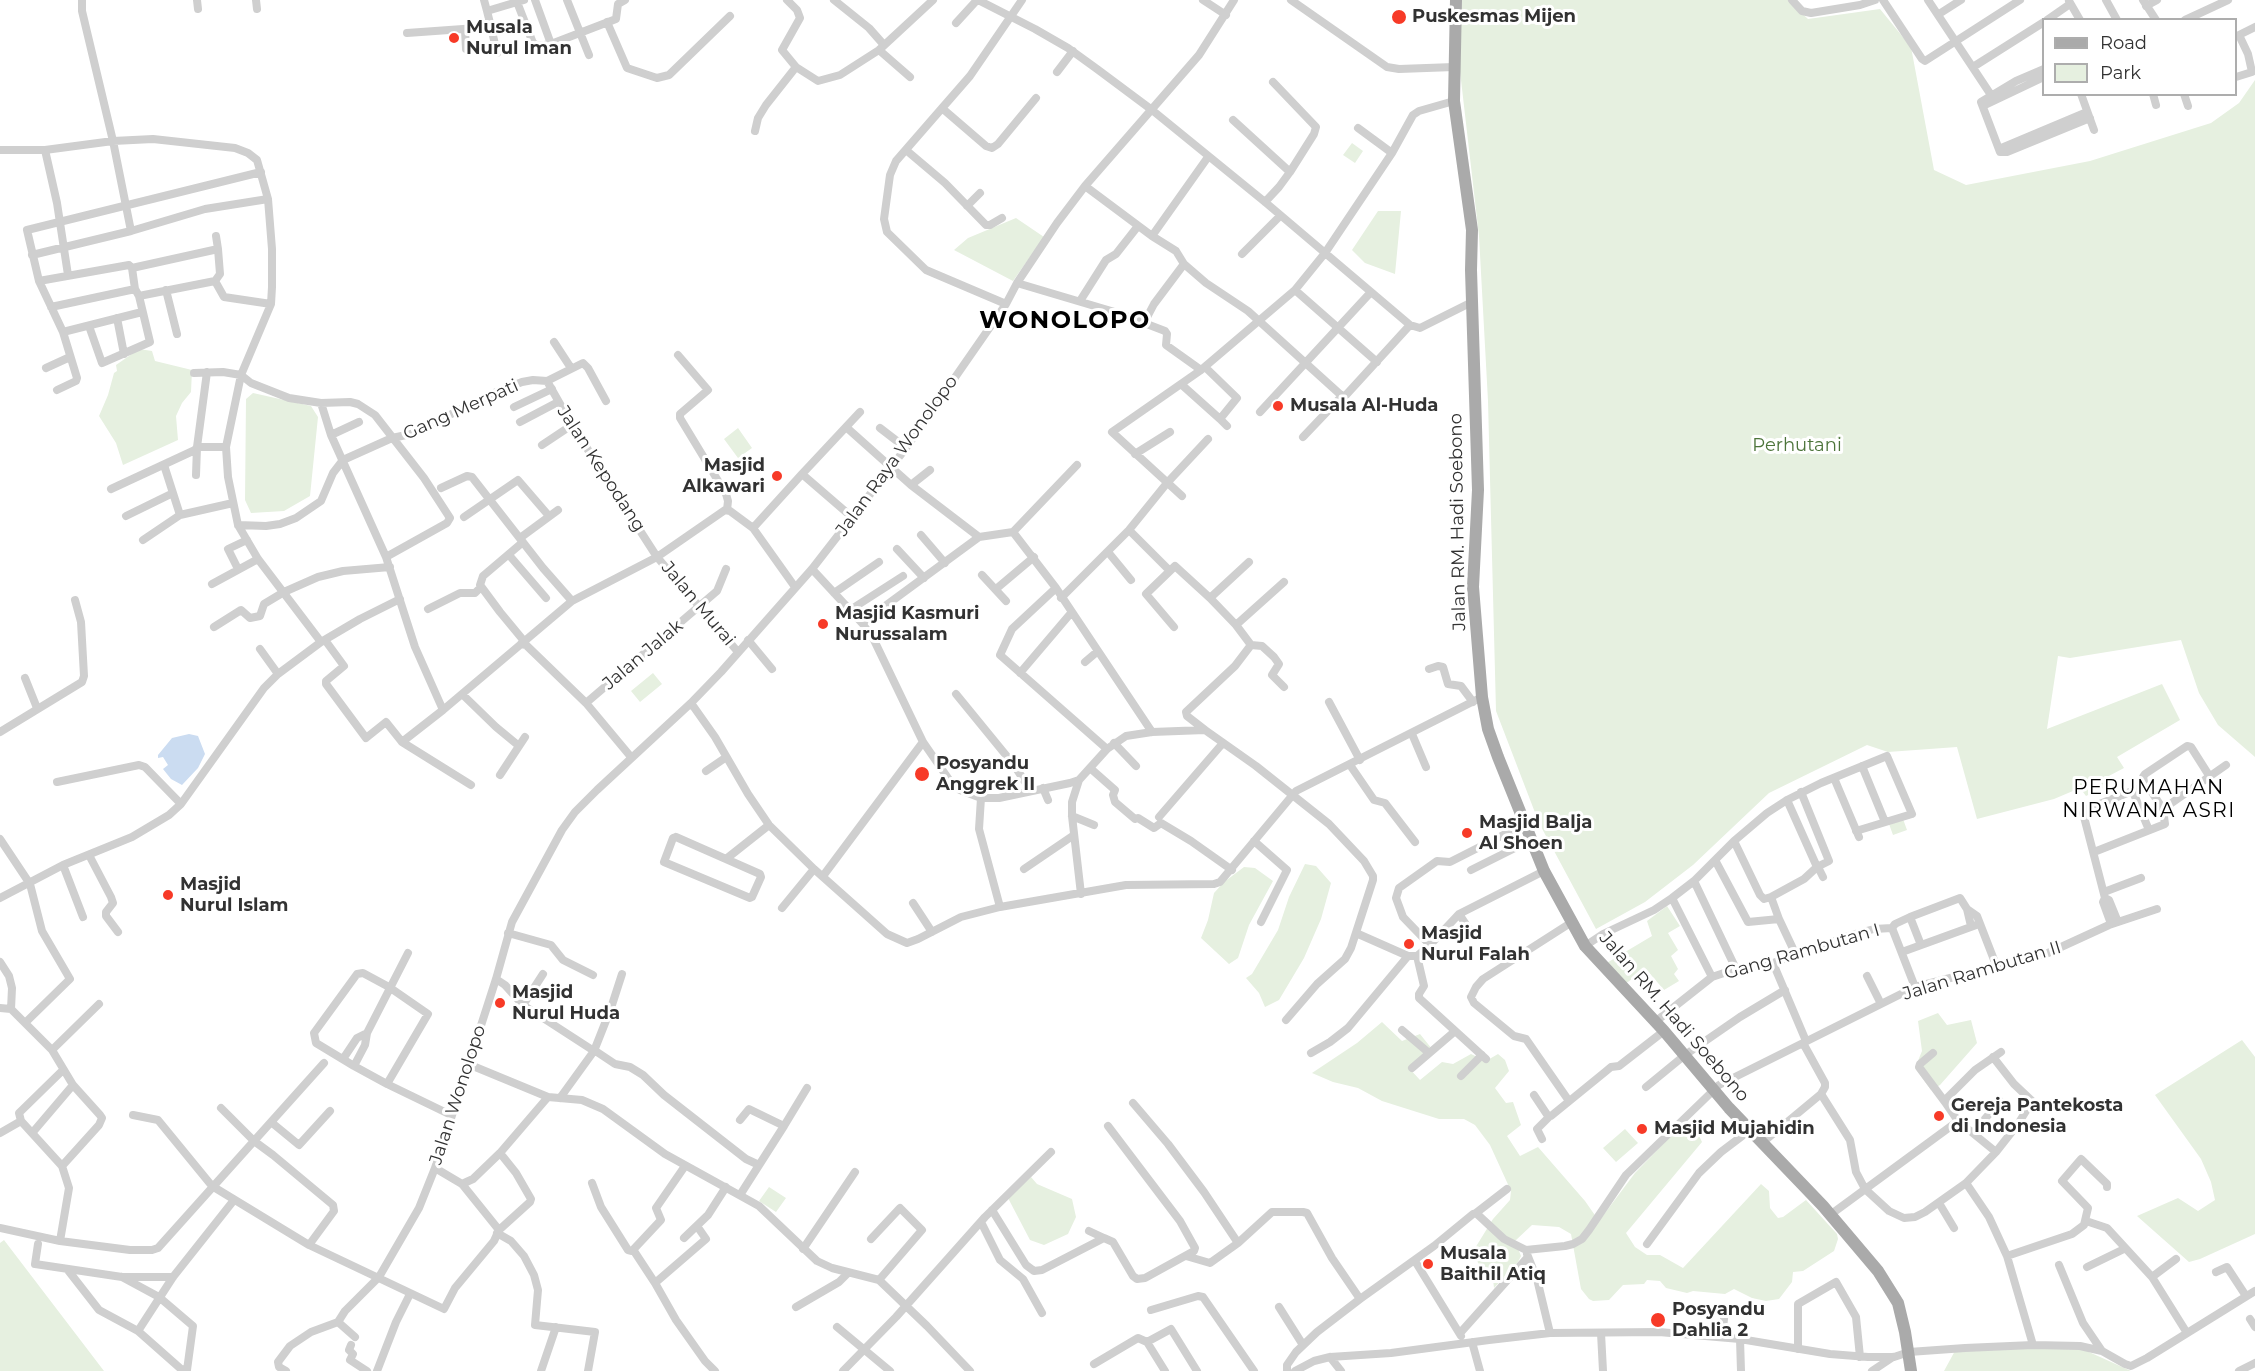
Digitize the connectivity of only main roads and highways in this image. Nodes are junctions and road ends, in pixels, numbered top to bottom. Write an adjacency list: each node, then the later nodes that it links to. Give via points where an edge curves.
1 (1456, 0): 2 (main road, Jalan RM. Hadi Soebono, via 1454,101 1472,230 1478,490 1473,587 1477,699 1544,871 1586,946 1873,1264 1895,1296)
2 (1911, 1371)

